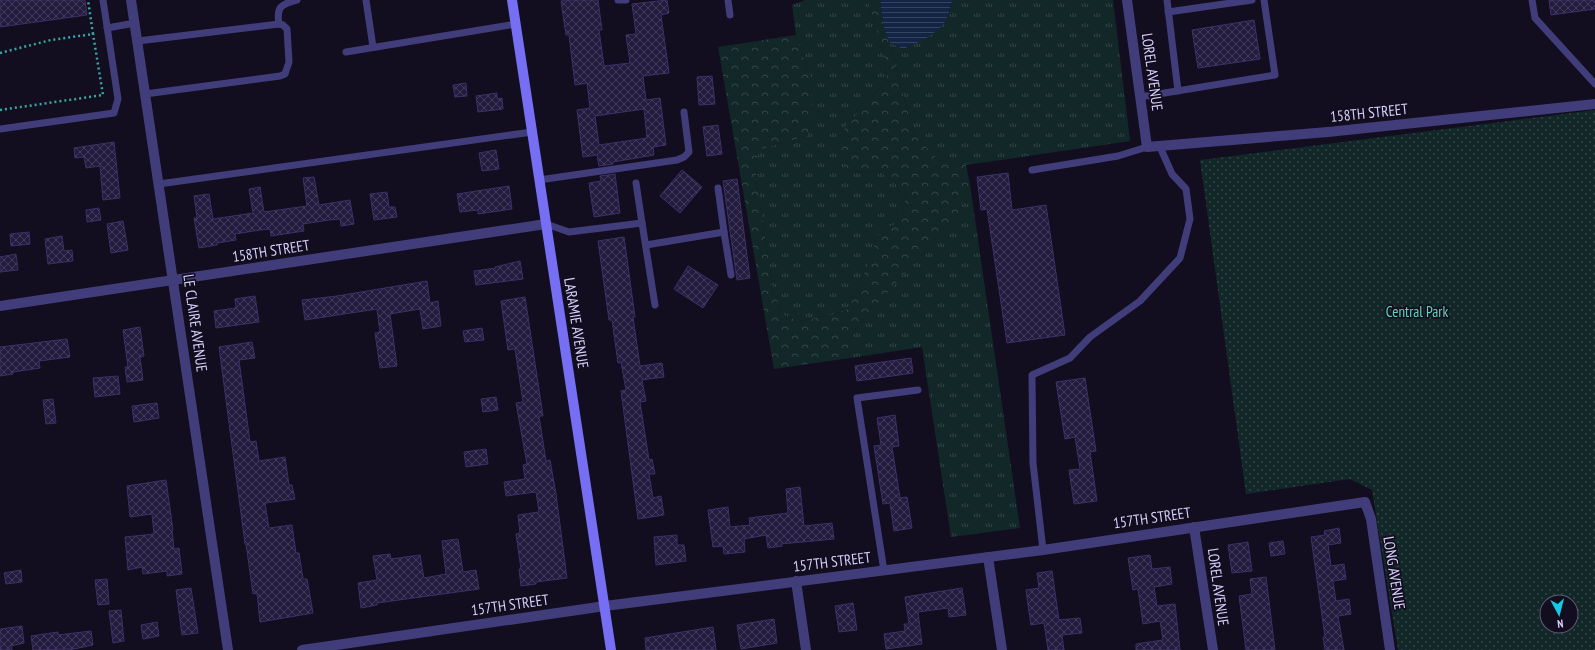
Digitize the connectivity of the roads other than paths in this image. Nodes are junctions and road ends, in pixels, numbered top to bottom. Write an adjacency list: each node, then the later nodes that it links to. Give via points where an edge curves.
1 (103, 0): 19 (lane)
2 (132, 0): 16 (street, LE CLAIRE AVENUE)
3 (298, 0): 17 (lane, via 281,6 278,11)
4 (366, 0): 21 (lane)
5 (514, 0): 18 (street, LARAMIE AVENUE)
6 (618, 0): 7 (lane)
7 (626, 0)
8 (728, 0): 15 (lane)
9 (1127, 0): 26 (street, LOREL AVENUE)
10 (1167, 0): 14 (lane)
11 (1252, 0): 14 (lane)
12 (1264, 0): 24 (lane, via 1275,75)
13 (1532, 0): 23 (lane, via 1535,18)
14 (1168, 12): 24 (lane)
15 (730, 15)
16 (135, 23): 19 (lane); 20 (street, LE CLAIRE AVENUE)
17 (279, 24): 20 (lane); 25 (lane, via 287,28 289,62 285,74)
18 (516, 24): 21 (lane); 30 (street, LARAMIE AVENUE)
19 (107, 28): 29 (lane, via 118,99 114,113)
20 (138, 41): 25 (street, LE CLAIRE AVENUE)
21 (373, 47): 22 (lane)
22 (346, 52)
23 (1595, 84)
24 (1178, 91): 26 (lane)
25 (145, 94): 36 (street, LE CLAIRE AVENUE)
26 (1140, 97): 32 (street, LOREL AVENUE)
27 (1595, 104): 31 (street, 158TH STREET)
28 (684, 112): 34 (lane, via 689,152 684,157)
29 (0, 129)
30 (532, 132): 34 (street, LARAMIE AVENUE); 36 (lane)
31 (1160, 147): 32 (street, 158TH STREET); 49 (lane, via 1172,174 1186,189 1190,219 1180,258 1140,301 1090,337 1070,358 1032,375 1033,463)
32 (1147, 148): 33 (lane, via 1118,156)
33 (1032, 170)
34 (539, 180): 39 (street, LARAMIE AVENUE)
35 (636, 183): 38 (lane)
36 (159, 184): 43 (street, LE CLAIRE AVENUE)
37 (718, 188): 40 (lane)
38 (642, 223): 39 (lane, via 569,232); 41 (lane)
39 (546, 224): 43 (street, 158TH STREET); 53 (street, LARAMIE AVENUE)
40 (724, 232): 41 (lane); 42 (lane)
41 (646, 245): 44 (lane)
42 (731, 275)
43 (173, 281): 45 (street, 158TH STREET); 54 (street, LE CLAIRE AVENUE)
44 (655, 305)
45 (0, 306)
46 (918, 390): 51 (lane, via 857,398)
47 (1365, 502): 48 (street, 157TH STREET); 60 (street, LONG AVENUE, via 1371,519)
48 (1194, 527): 49 (street, 157TH STREET); 59 (street, LOREL AVENUE)
49 (1043, 550): 50 (street, 157TH STREET)
50 (988, 557): 51 (street, 157TH STREET); 58 (street)
51 (884, 571): 52 (street, 157TH STREET)
52 (796, 581): 53 (street, 157TH STREET); 57 (street)
53 (605, 606): 55 (street, 157TH STREET); 56 (street, LARAMIE AVENUE)
54 (228, 650)
55 (302, 650)
56 (612, 650)
57 (806, 650)
58 (1002, 650)
59 (1213, 650)
60 (1390, 650)

